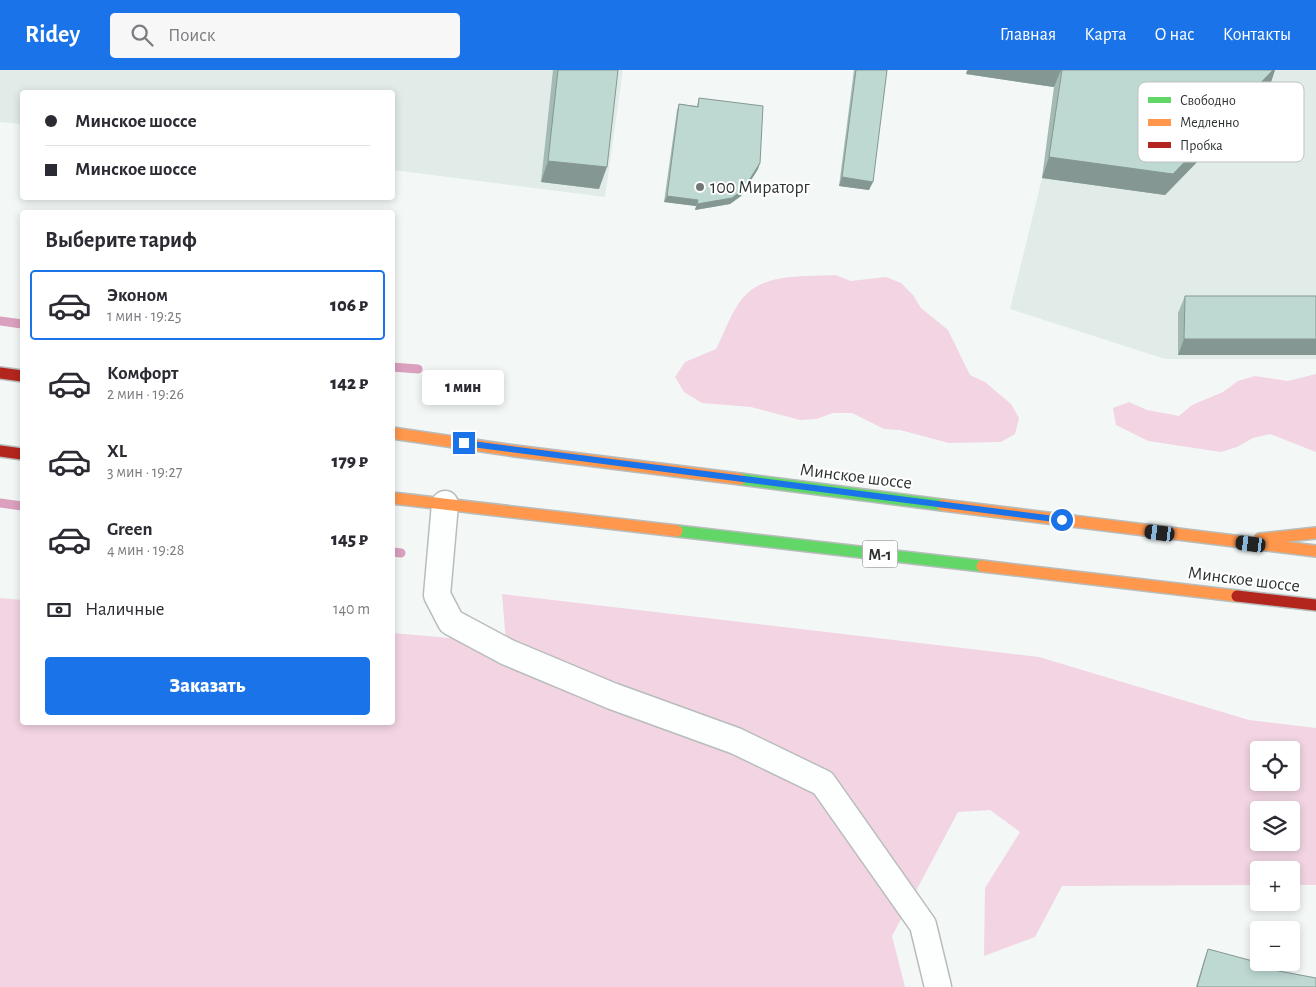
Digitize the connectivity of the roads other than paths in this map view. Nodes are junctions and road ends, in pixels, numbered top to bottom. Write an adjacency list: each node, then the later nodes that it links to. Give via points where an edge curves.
1 (0, 373): 2 (main road)
2 (20, 376)
3 (395, 433): 9 (main road, Минское шоссе)
4 (0, 451): 5 (main road)
5 (20, 454)
6 (395, 498): 7 (main road, Минское шоссе / М-1)
7 (445, 504): 11 (main road, Минское шоссе / М-1); 12 (street, via 437,595 451,622 507,652 612,696 736,741 823,783 924,925)
8 (1316, 533): 9 (main road)
9 (1234, 542): 10 (main road, Минское шоссе)
10 (1316, 551)
11 (1316, 605)
12 (938, 987)

